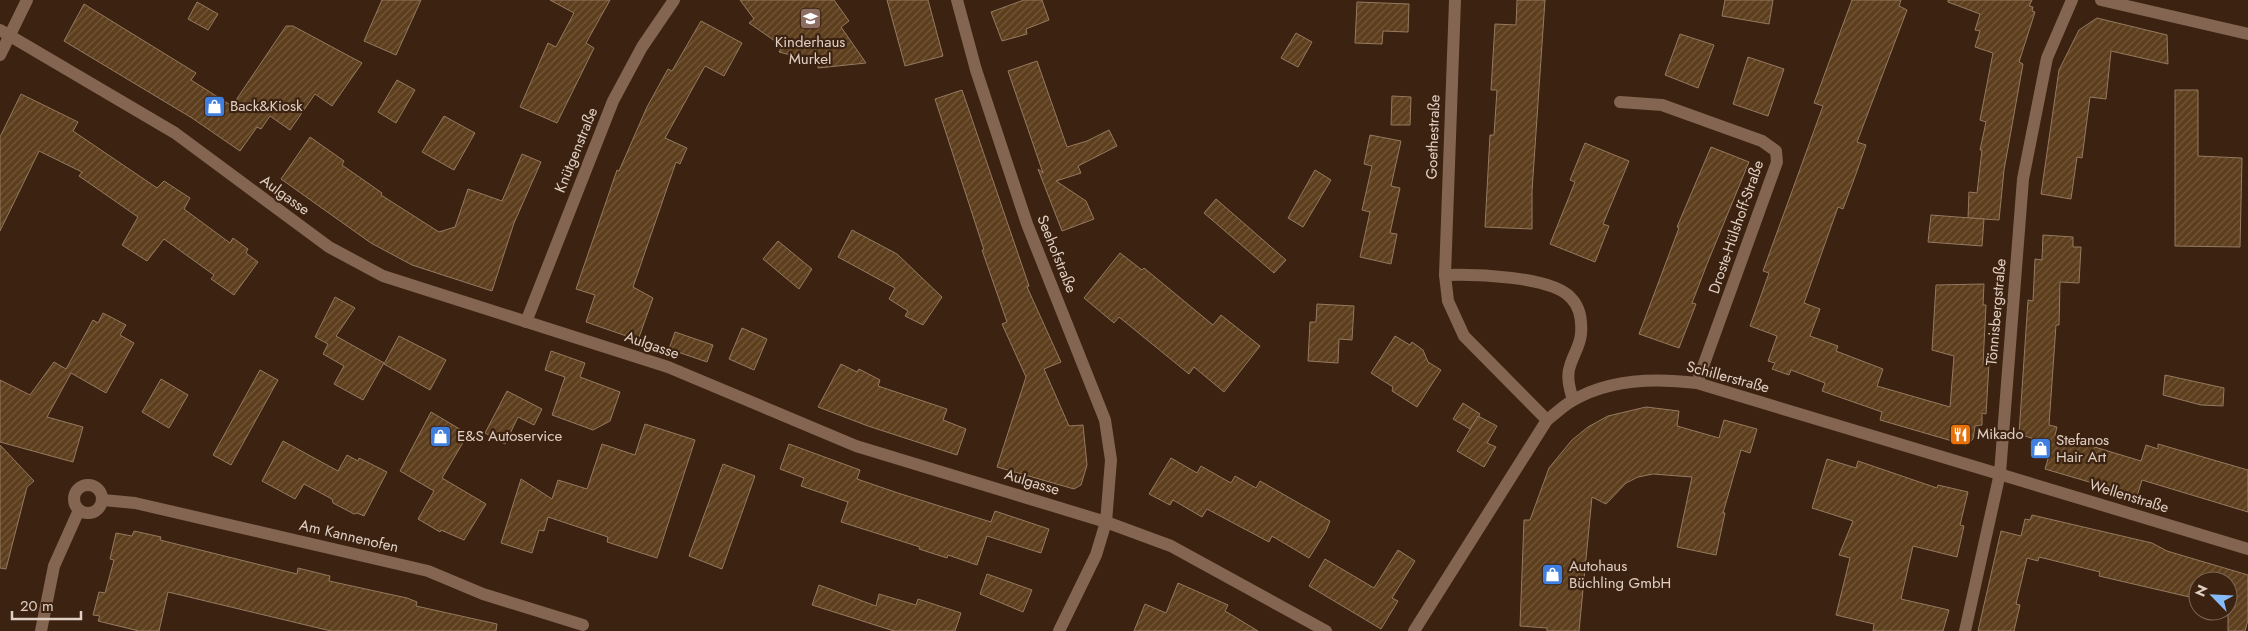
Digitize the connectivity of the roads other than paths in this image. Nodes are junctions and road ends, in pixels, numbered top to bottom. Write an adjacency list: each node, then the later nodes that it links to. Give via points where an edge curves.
1 (27, 0): 7 (street)
2 (674, 0): 12 (street, Knütgenstraße, via 642,47 613,101)
3 (957, 0): 19 (street, Seehofstraße, via 976,70 1027,224 1105,420 1111,460)
4 (1455, 0): 11 (street, Goethestraße)
5 (2072, 0): 16 (street, Tönnisbergstraße, via 2046,58 2023,179)
6 (2101, 0): 8 (street)
7 (5, 33): 9 (street); 12 (street, Aulgasse, via 175,134 328,247 357,264 383,276)
8 (2248, 34)
9 (0, 55)
10 (1620, 102): 13 (street, Droste-Hülshoff-Straße, via 1662,105 1762,141 1776,151 1777,162)
11 (1445, 275): 14 (street, via 1515,277 1562,291 1571,297 1580,310 1581,333 1569,368); 15 (street, Goethestraße, via 1448,301 1464,336)
12 (526, 322): 19 (street, Aulgasse, via 668,366 856,446)
13 (1697, 384): 14 (street, Schillerstraße, via 1671,380 1638,381); 16 (street, Schillerstraße)
14 (1573, 400): 15 (street, Schillerstraße)
15 (1547, 420): 25 (street, Schillerstraße)
16 (2000, 473): 20 (street, Wellenstraße); 26 (street, Tönnisbergstraße)
17 (102, 500): 18 (street, via 96,511 87,513); 18 (street, via 97,487 83,485 74,497); 21 (street, Am Kannenofen, via 135,503 428,571 483,594)
18 (80, 510): 22 (street, via 54,566)
19 (1106, 522): 23 (street, Seehofstraße, via 1096,555); 24 (street, Aulgasse, via 1172,546)
20 (2248, 549)
21 (582, 625)
22 (41, 631)
23 (1059, 631)
24 (1326, 631)
25 (1414, 631)
26 (1966, 631)

